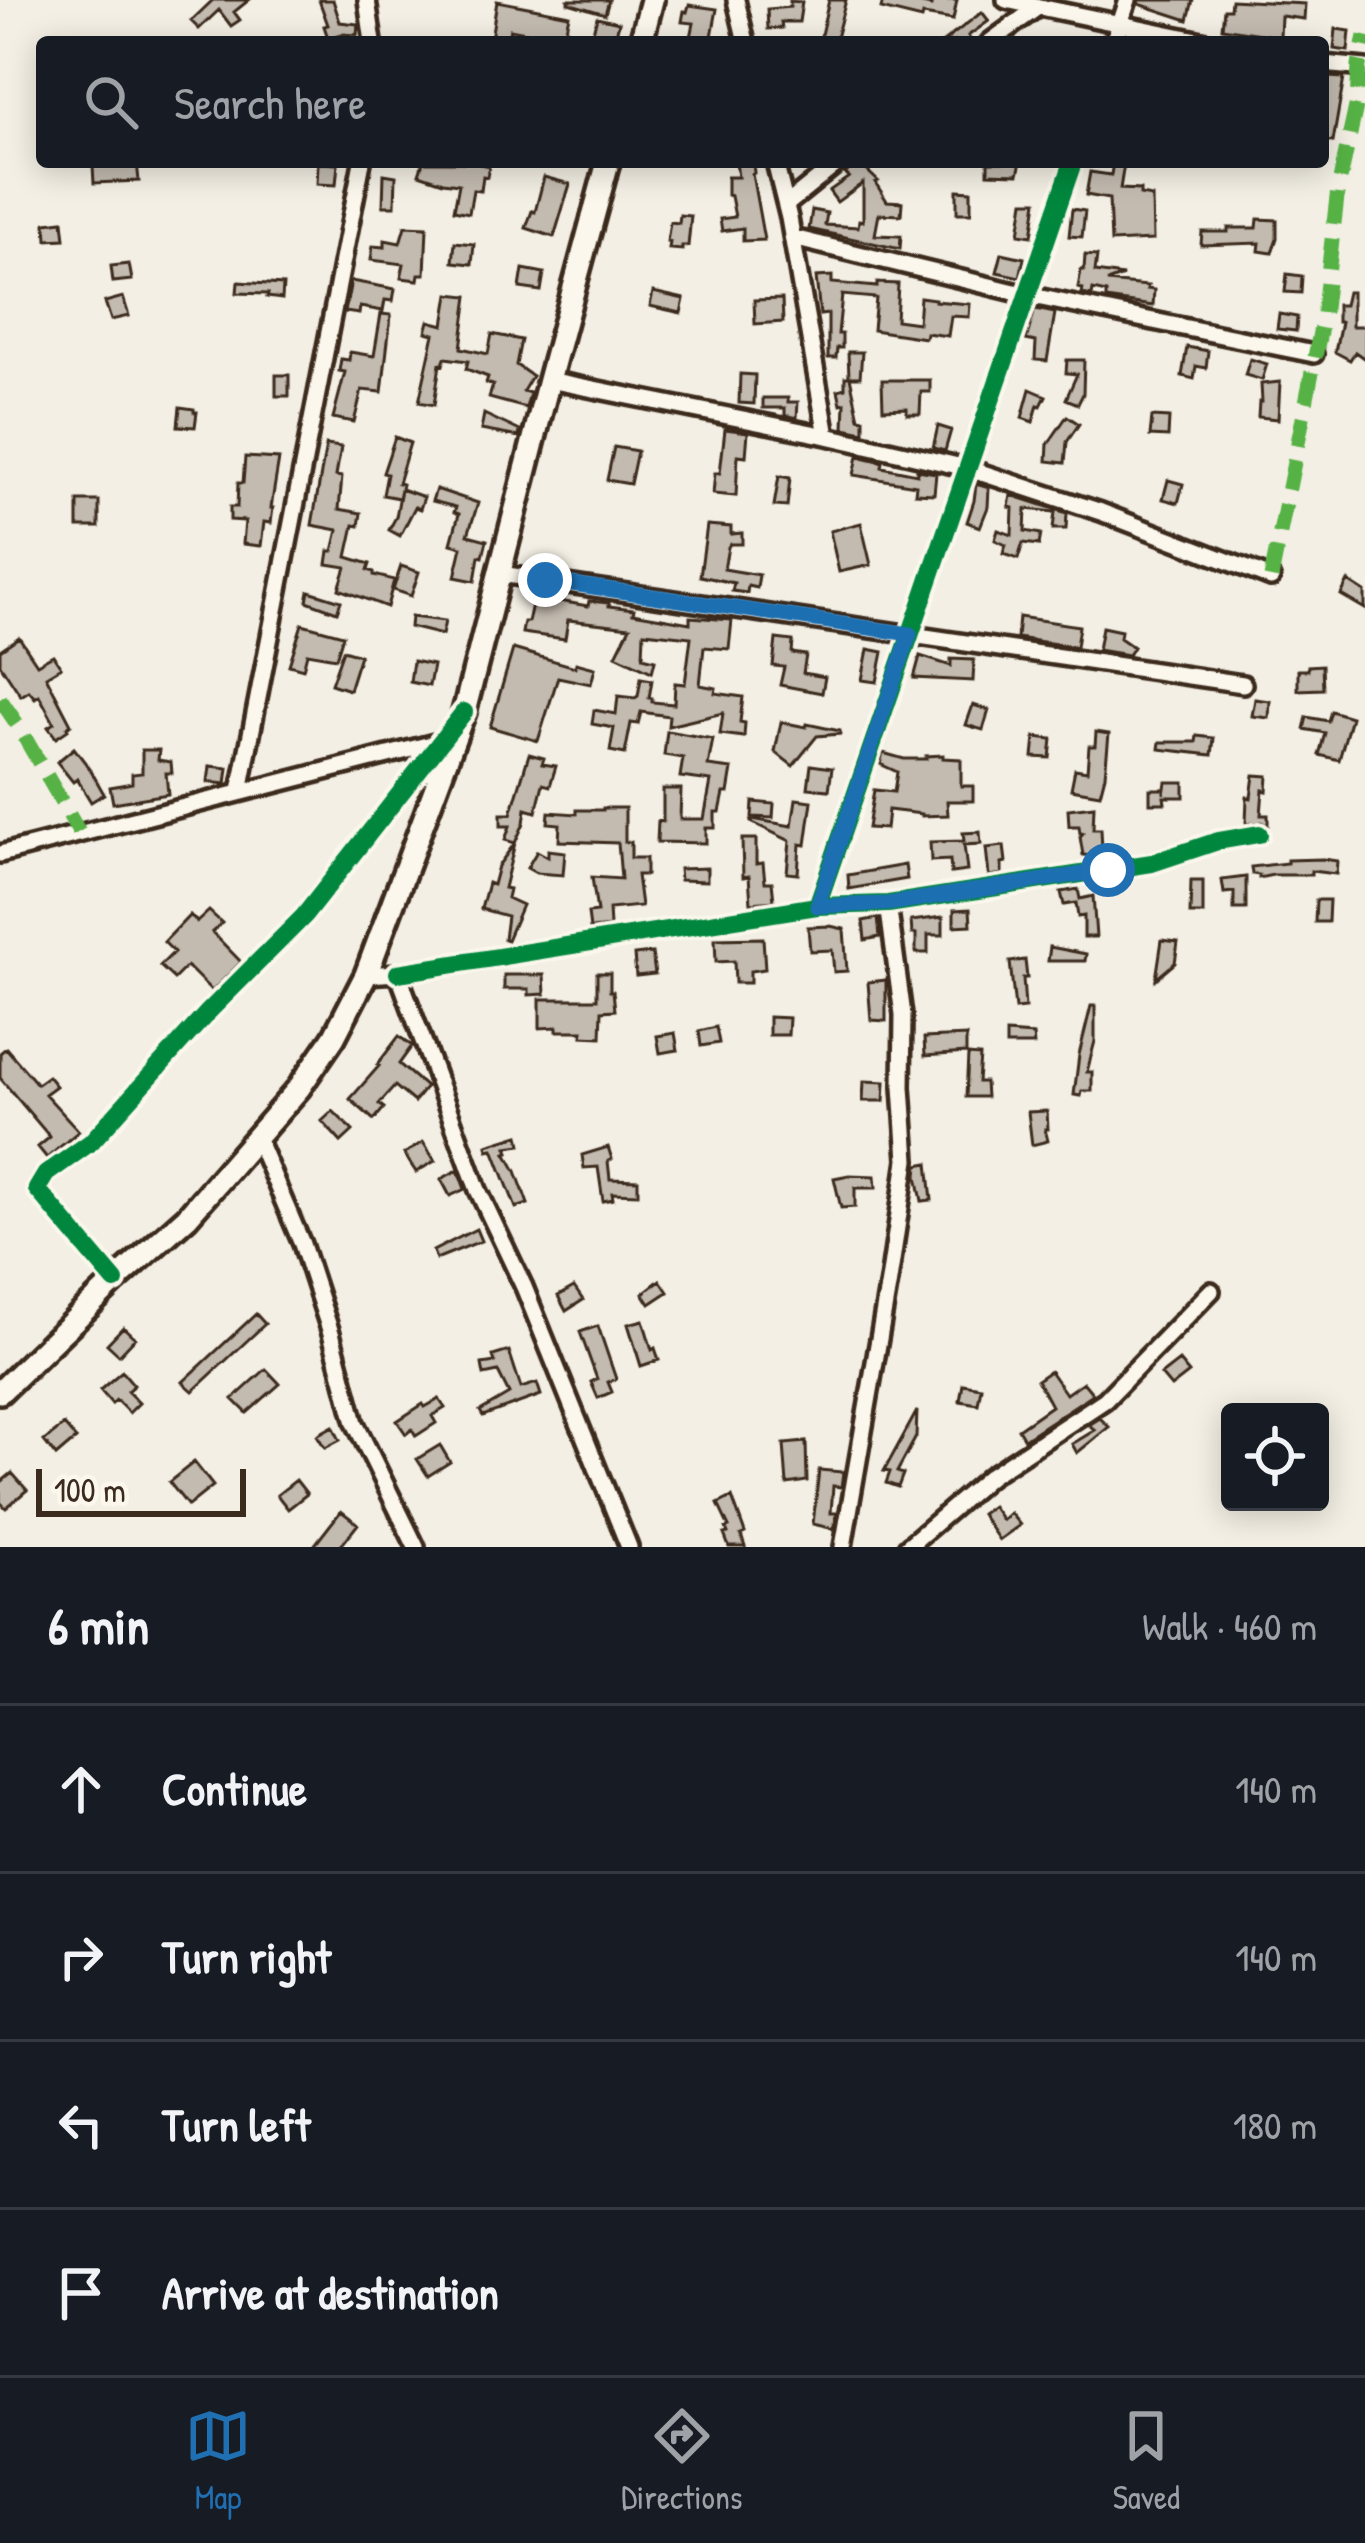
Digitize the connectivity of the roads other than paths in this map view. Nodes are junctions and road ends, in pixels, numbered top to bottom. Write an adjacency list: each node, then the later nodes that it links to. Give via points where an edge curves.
1 (367, 0): 8 (street)
2 (652, 0): 9 (main road)
3 (736, 0): 10 (street)
4 (1006, 0): 6 (street)
5 (1128, 0): 7 (street)
6 (1038, 7): 7 (street); 11 (street)
7 (1120, 24): 12 (street); 13 (street)
8 (373, 36)
9 (643, 36)
10 (745, 36)
11 (998, 36)
12 (1116, 36)
13 (1178, 36)
14 (1329, 65): 15 (street)
15 (1365, 68)
16 (361, 168): 34 (street)
17 (606, 168): 25 (main road)
18 (777, 168): 21 (street)
19 (832, 168): 21 (street)
20 (1070, 168): 23 (street)
21 (786, 205): 22 (street)
22 (793, 238): 23 (street); 26 (street)
23 (1027, 295): 24 (street); 27 (street)
24 (1314, 354)
25 (549, 380): 26 (street); 28 (main road)
26 (827, 436): 27 (street)
27 (968, 468): 29 (street); 30 (street)
28 (500, 574): 30 (street); 32 (main road)
29 (1271, 578)
30 (910, 634): 31 (street); 38 (street)
31 (1243, 684)
32 (464, 712): 33 (street); 40 (main road)
33 (440, 742): 34 (street); 42 (street, via 304,916 91,1142 46,1174 37,1189)
34 (240, 791): 36 (street)
35 (1259, 834): 37 (street, via 1152,863)
36 (0, 854)
37 (888, 904): 38 (street); 47 (street, via 903,1015 908,1160)
38 (817, 906): 39 (street)
39 (398, 973): 40 (street); 46 (street, via 478,1190)
40 (366, 974): 41 (main road, via 334,1037)
41 (256, 1136): 42 (main road, via 187,1217); 45 (street, via 302,1244 355,1424)
42 (115, 1281): 44 (main road)
43 (1211, 1291): 48 (street, via 1105,1400 990,1476)
44 (0, 1392)
45 (416, 1547)
46 (629, 1547)
47 (843, 1547)
48 (907, 1547)

